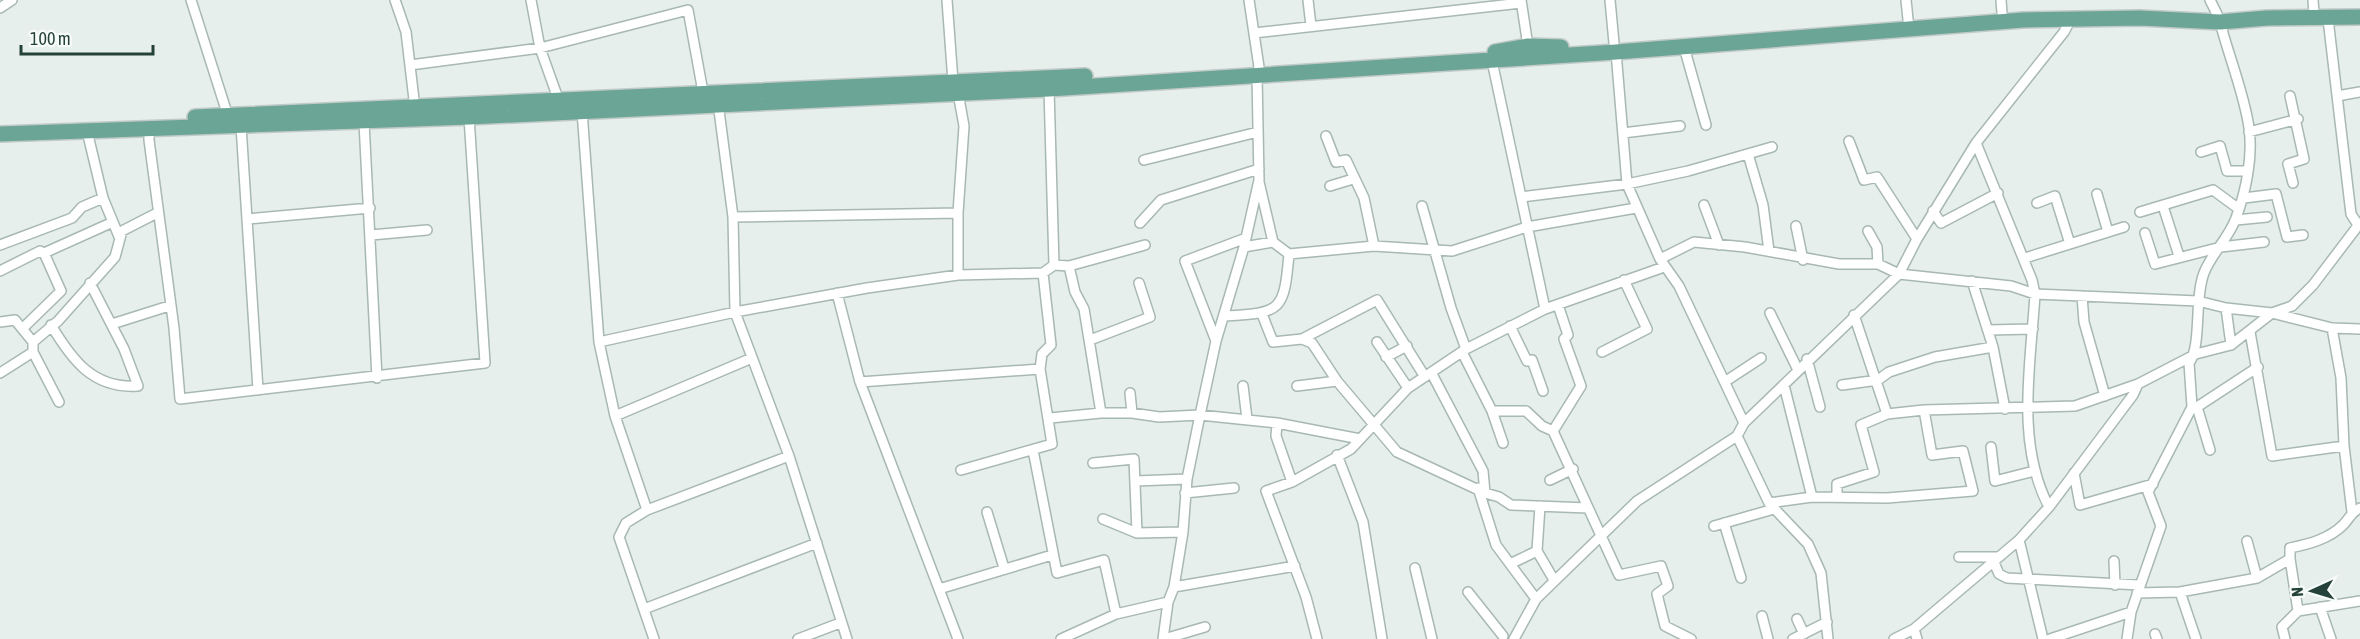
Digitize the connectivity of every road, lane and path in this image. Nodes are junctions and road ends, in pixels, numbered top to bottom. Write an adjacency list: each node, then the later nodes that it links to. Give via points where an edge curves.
1 (12, 0): 13 (street)
2 (191, 0): 39 (street)
3 (395, 0): 26 (street, via 406,32)
4 (531, 0): 23 (street)
5 (947, 0): 29 (street)
6 (1249, 0): 20 (street)
7 (1308, 0): 19 (street)
8 (1610, 0): 24 (street)
9 (1906, 0): 18 (street)
10 (1521, 2): 19 (street); 21 (street)
11 (686, 5): 23 (street); 31 (street)
12 (2002, 6): 15 (main road); 18 (main road)
13 (0, 8)
14 (2319, 11): 15 (main road, via 2267,18); 16 (main road); 34 (street)
15 (2216, 12): 17 (main road); 50 (street)
16 (2360, 15)
17 (2071, 19): 18 (main road); 55 (street)
18 (1909, 24): 22 (main road); 24 (main road)
19 (1311, 26): 20 (street)
20 (1254, 33): 27 (street)
21 (1528, 46): 24 (main road); 27 (main road, via 1475,54 1318,60)
22 (1684, 47): 24 (main road); 44 (street)
23 (540, 48): 26 (street); 35 (street)
24 (1615, 48): 25 (main road); 52 (street)
25 (1492, 61): 27 (main road); 69 (street)
26 (410, 64): 37 (street)
27 (1258, 71): 28 (main road); 30 (main road); 49 (street)
28 (1024, 84): 29 (main road); 30 (main road)
29 (956, 88): 31 (main road); 36 (main road); 81 (street, via 964,126)
30 (1049, 89): 119 (street)
31 (703, 92): 35 (main road)
32 (2360, 92): 34 (street)
33 (2290, 96): 41 (street)
34 (2337, 96): 89 (street, via 2351,214)
35 (559, 101): 37 (main road)
36 (718, 103): 38 (main road); 83 (street)
37 (415, 108): 39 (main road)
38 (582, 111): 40 (main road); 157 (street)
39 (228, 116): 43 (main road)
40 (469, 117): 42 (main road); 175 (street, via 485,363)
41 (2298, 119): 50 (street); 64 (street, via 2304,159 2288,164)
42 (364, 122): 45 (main road); 76 (street)
43 (0, 125)
44 (1706, 125)
45 (242, 126): 47 (main road); 85 (street)
46 (1680, 126): 52 (street)
47 (149, 128): 48 (main road); 80 (street)
48 (87, 131): 51 (main road); 70 (street)
49 (1258, 132): 59 (street); 60 (street)
50 (2249, 132): 61 (street)
51 (0, 134)
52 (1623, 134): 65 (street)
53 (1326, 136): 62 (street, via 1336,162 1346,160)
54 (1849, 141): 100 (street, via 1864,180 1877,177)
55 (1976, 143): 67 (street); 79 (street)
56 (1772, 147): 58 (street)
57 (2201, 152): 61 (street, via 2220,146 2227,171)
58 (1748, 154): 65 (street); 111 (street, via 1763,205)
59 (1144, 160)
60 (1259, 169): 63 (street); 88 (street, via 1161,200)
61 (2246, 171): 71 (street)
62 (1353, 179): 66 (street); 108 (street, via 1365,198)
63 (1259, 180): 101 (street); 103 (street)
64 (2293, 183)
65 (1627, 184): 69 (street); 77 (street)
66 (1330, 186)
67 (1998, 193): 79 (street, via 1941,223); 115 (street)
68 (2097, 194): 95 (street)
69 (1521, 197): 91 (street)
70 (103, 198): 87 (street); 105 (street, via 82,207 72,218)
71 (2244, 198): 78 (street); 97 (street, via 2276,194 2287,237)
72 (2037, 203): 104 (street, via 2055,196)
73 (1704, 205): 107 (street)
74 (1422, 206): 110 (street)
75 (2163, 206): 78 (street, via 2213,190); 82 (street); 114 (street)
76 (370, 208): 85 (street); 98 (street)
77 (1636, 208): 91 (street); 117 (street)
78 (2239, 209): 86 (street)
79 (1933, 212): 100 (street)
80 (157, 213): 99 (street, via 122,231); 134 (street)
81 (958, 213): 83 (street); 124 (street)
82 (2140, 213)
83 (733, 217): 138 (street)
84 (2267, 217): 86 (street)
85 (247, 219): 186 (street)
86 (2236, 220): 109 (street)
87 (112, 222): 99 (street); 112 (street)
88 (1140, 223)
89 (2359, 224): 140 (street, via 2303,296 2292,306)
90 (1796, 226): 116 (street)
91 (1527, 227): 110 (street, via 1452,251); 136 (street)
92 (2124, 227): 95 (street)
93 (427, 231): 98 (street)
94 (1868, 231): 118 (street, via 1877,247)
95 (2108, 232): 104 (street)
96 (2145, 233): 114 (street, via 2155,264)
97 (2303, 235)
98 (370, 236): 175 (street)
99 (120, 239): 127 (street, via 115,257)
100 (1917, 239): 123 (street)
101 (1273, 242): 103 (street); 113 (street)
102 (2264, 242): 109 (street)
103 (1245, 243): 143 (street); 156 (street, via 1185,261)
104 (2070, 244): 115 (street)
105 (0, 245)
106 (1145, 245): 120 (street)
107 (1719, 245): 111 (street); 117 (street, via 1694,242)
108 (1374, 246): 110 (street); 113 (street)
109 (2221, 247): 114 (street); 132 (street, via 2204,273)
110 (1434, 250): 163 (street)
111 (1769, 251): 116 (street)
112 (44, 252): 121 (street); 148 (street, via 61,291)
113 (1289, 254): 141 (street, via 1282,300)
114 (2179, 256)
115 (2025, 258): 130 (street)
116 (1803, 260): 118 (street)
117 (1662, 263): 125 (street); 178 (street, via 1679,286)
118 (1878, 264): 123 (street)
119 (1054, 265): 120 (street); 122 (street)
120 (1069, 266): 155 (street)
121 (0, 271)
122 (1043, 273): 124 (street); 171 (street, via 1051,345 1042,354)
123 (1899, 274): 126 (street); 142 (street)
124 (958, 275): 129 (street)
125 (1624, 280): 133 (street); 164 (street, via 1647,329)
126 (1972, 282): 130 (street, via 2012,286); 152 (street)
127 (90, 283): 145 (street); 146 (street)
128 (1139, 283): 155 (street, via 1150,317)
129 (837, 293): 138 (street); 179 (street)
130 (2035, 294): 131 (street); 150 (street)
131 (2082, 296): 132 (street); 189 (street, via 2084,322)
132 (2198, 301): 135 (street); 165 (street)
133 (1558, 305): 136 (street); 207 (street, via 1568,336 1564,339 1581,386)
134 (169, 306): 145 (street); 186 (street, via 180,399)
135 (2226, 308): 140 (street); 159 (street)
136 (1545, 309): 147 (street)
137 (0, 311): 144 (street)
138 (735, 312): 157 (street); 167 (street)
139 (1770, 313): 172 (street)
140 (2272, 313): 149 (street); 153 (street)
141 (1262, 314): 143 (street); 154 (street, via 1273,342)
142 (1854, 315): 169 (street); 176 (street)
143 (1224, 316): 156 (street)
144 (2, 321): 148 (street, via 15,320)
145 (112, 324): 146 (street, via 138,386 121,387 83,370)
146 (51, 325): 162 (street)
147 (1510, 326): 163 (street); 187 (street, via 1527,361 1532,360)
148 (23, 328): 162 (street)
149 (2332, 328): 151 (street); 211 (street, via 2341,378)
150 (2033, 329): 152 (street); 191 (street)
151 (2360, 329)
152 (1989, 330): 161 (street)
153 (2250, 332): 159 (street); 170 (street)
154 (1302, 339): 160 (street, via 1377,300); 177 (street, via 1311,343)
155 (1090, 340): 197 (street)
156 (1216, 341): 200 (street)
157 (599, 342): 201 (street)
158 (1377, 342): 166 (street)
159 (2231, 345): 165 (street)
160 (1407, 346): 166 (street); 174 (street)
161 (1993, 346): 176 (street, via 1935,357 1889,372); 194 (street)
162 (33, 347): 173 (street); 190 (street)
163 (1464, 351): 174 (street); 196 (street)
164 (1602, 352)
165 (2196, 354): 180 (street); 193 (street, via 2189,363)
166 (1386, 357): 185 (street)
167 (752, 358): 201 (street); 216 (street)
168 (1761, 358): 178 (street)
169 (1808, 359): 172 (street); 192 (street)
170 (2258, 368): 193 (street); 211 (street, via 2272,456)
171 (1040, 369): 179 (street); 202 (street)
172 (1798, 370): 181 (street)
173 (0, 373)
174 (1429, 375): 185 (street); 228 (street, via 1483,471)
175 (377, 378): 186 (street)
176 (1878, 380): 182 (street); 199 (street)
177 (1337, 381): 184 (street); 206 (street)
178 (1726, 381): 205 (street)
179 (860, 382): 262 (street)
180 (2138, 384): 189 (street); 221 (street)
181 (1784, 385): 205 (street); 230 (street)
182 (1842, 385)
183 (1243, 386): 203 (street)
184 (1296, 386)
185 (1408, 388): 206 (street)
186 (258, 390)
187 (1543, 391)
188 (1130, 393): 198 (street)
189 (2105, 396): 191 (street, via 2075,406)
190 (59, 402)
191 (2028, 406): 194 (street); 220 (street)
192 (1820, 407)
193 (2194, 407): 214 (street); 226 (street)
194 (2005, 409): 195 (street)
195 (1924, 410): 199 (street); 231 (street, via 1932,455 1963,451 1972,491 1887,498)
196 (1492, 411): 207 (street, via 1526,411); 210 (street)
197 (1101, 413): 198 (street); 202 (street)
198 (1132, 413): 200 (street, via 1159,417)
199 (1887, 414): 231 (street, via 1861,425 1874,472 1837,484)
200 (1200, 415): 203 (street); 222 (street)
201 (615, 416): 236 (street)
202 (1050, 418): 213 (street, via 1052,444)
203 (1247, 419): 204 (street)
204 (1277, 423): 209 (street); 225 (street, via 1276,436)
205 (1744, 423): 208 (street)
206 (1374, 426): 209 (street); 228 (street, via 1397,452)
207 (1553, 431): 218 (street)
208 (1737, 436): 233 (street); 242 (street, via 1637,501)
209 (1360, 439): 215 (street, via 1351,449)
210 (1503, 443)
211 (2344, 446): 237 (street)
212 (1990, 447): 220 (street, via 1995,480)
213 (1033, 450): 219 (street); 247 (street)
214 (2210, 450)
215 (1337, 455): 225 (street); 290 (street, via 1362,522)
216 (789, 456): 236 (street); 245 (street)
217 (1093, 463): 224 (street, via 1134,459)
218 (1573, 469): 223 (street); 235 (street)
219 (961, 470)
220 (2034, 471): 234 (street)
221 (2074, 473): 226 (street, via 2080,505); 234 (street)
222 (1187, 479): 224 (street); 229 (street)
223 (1550, 480)
224 (1136, 481): 241 (street)
225 (1292, 482): 253 (street, via 1266,491)
226 (2153, 484): 263 (street, via 2148,492 2161,526)
227 (1234, 488): 229 (street)
228 (1482, 491): 232 (street, via 1511,505); 252 (street, via 1496,545)
229 (1185, 493): 240 (street)
230 (1812, 497): 231 (street); 233 (street)
231 (1838, 497)
232 (1540, 506): 235 (street); 246 (street)
233 (1772, 506): 256 (street, via 1719,525); 276 (street, via 1808,544 1821,573)
234 (2049, 507): 243 (street)
235 (1588, 508): 242 (street)
236 (647, 510): 270 (street, via 626,523 619,537)
237 (2356, 510): 250 (street, via 2330,535 2290,548)
238 (987, 512): 254 (street)
239 (1103, 519): 241 (street)
240 (1183, 532): 241 (street); 261 (street)
241 (1137, 533)
242 (1602, 534): 258 (street); 293 (street, via 1619,575 1661,566 1668,586 1657,594 1665,626)
243 (2019, 540): 249 (street); 259 (street)
244 (2247, 542): 257 (street)
245 (818, 543): 270 (street); 277 (street)
246 (1537, 551): 252 (street); 258 (street)
247 (1052, 555): 254 (street); 273 (street, via 1057,573 1104,560)
248 (1959, 557): 249 (street)
249 (1995, 559): 259 (street, via 1999,574); 280 (street)
250 (2290, 559): 257 (street); 271 (street)
251 (2114, 561): 260 (street)
252 (1510, 564): 266 (street)
253 (1295, 566): 261 (street); 289 (street)
254 (1004, 568): 262 (street)
255 (1415, 568): 291 (street)
256 (1741, 578)
257 (2257, 578): 265 (street)
258 (1554, 580): 266 (street)
259 (2027, 580): 260 (street); 299 (street)
260 (2115, 585): 263 (street)
261 (1174, 587): 267 (street)
262 (939, 589): 286 (street)
263 (2138, 589): 265 (street); 272 (street)
264 (1468, 592): 282 (street)
265 (2181, 592): 302 (street)
266 (1536, 599): 278 (street)
267 (1168, 602): 273 (street); 288 (street)
268 (2360, 602): 269 (street)
269 (2320, 607): 271 (street); 304 (street)
270 (644, 609): 283 (street)
271 (2298, 610): 303 (street, via 2282,627)
272 (2131, 612): 300 (street); 301 (street)
273 (1116, 614): 287 (street)
274 (1762, 616): 294 (street)
275 (1797, 619): 281 (street)
276 (1827, 622): 281 (street); 296 (street)
277 (840, 623): 284 (street); 285 (street)
278 (1523, 624): 282 (street); 292 (street)
279 (1205, 627): 288 (street)
280 (1914, 629): 297 (street); 298 (street)
281 (1804, 634): 295 (street)
282 (1501, 638)
283 (654, 639)
284 (798, 639)
285 (847, 639)
286 (958, 639)
287 (1061, 639)
288 (1164, 639)
289 (1317, 639)
290 (1382, 639)
291 (1432, 639)
292 (1514, 639)
293 (1692, 639)
294 (1768, 639)
295 (1793, 639)
296 (1828, 639)
297 (1894, 639)
298 (1917, 639)
299 (2043, 639)
300 (2050, 639)
301 (2127, 639)
302 (2196, 639)
303 (2285, 639)
304 (2331, 639)

